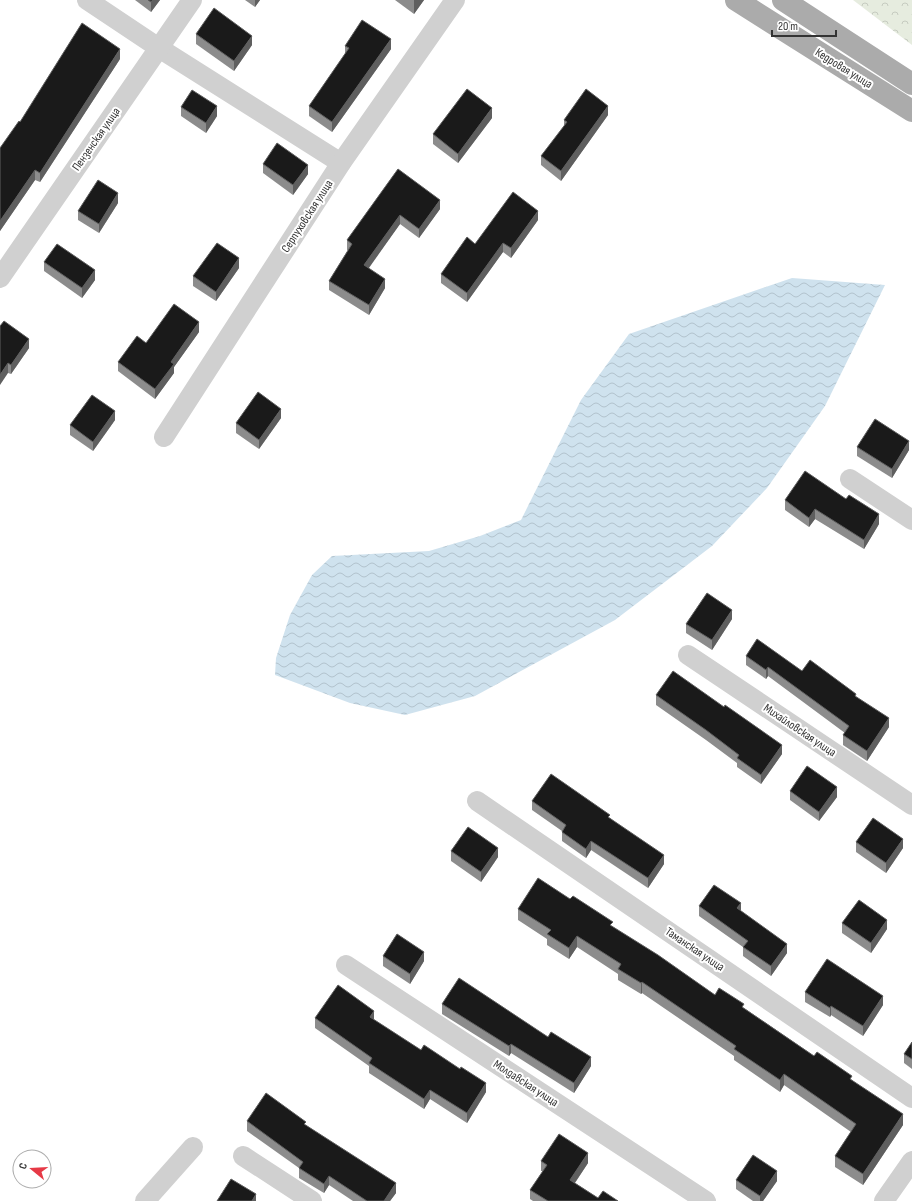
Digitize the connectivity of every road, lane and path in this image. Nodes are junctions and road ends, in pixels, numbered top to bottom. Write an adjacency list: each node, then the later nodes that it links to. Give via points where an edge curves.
1 (87, 0): 6 (street)
2 (192, 0): 6 (street, Пензенская улица)
3 (455, 0): 9 (street, Серпуховская улица)
4 (736, 0): 8 (main road, Кедровая улица)
5 (783, 0): 7 (main road, Кедровая улица)
6 (159, 48): 9 (street); 10 (street, Пензенская улица)
7 (912, 84)
8 (912, 111)
9 (341, 163): 11 (street, Серпуховская улица)
10 (0, 278)
11 (164, 436)
12 (850, 479): 13 (street)
13 (912, 520)
14 (688, 655): 16 (street, Михайловская улица)
15 (477, 801): 18 (street, Таманская улица)
16 (912, 805)
17 (346, 965): 24 (street, Молдавская улица)
18 (912, 1098)
19 (193, 1147): 22 (street)
20 (243, 1156): 23 (street)
21 (912, 1161): 25 (street)
22 (145, 1201)
23 (312, 1201)
24 (706, 1201)
25 (884, 1201)

